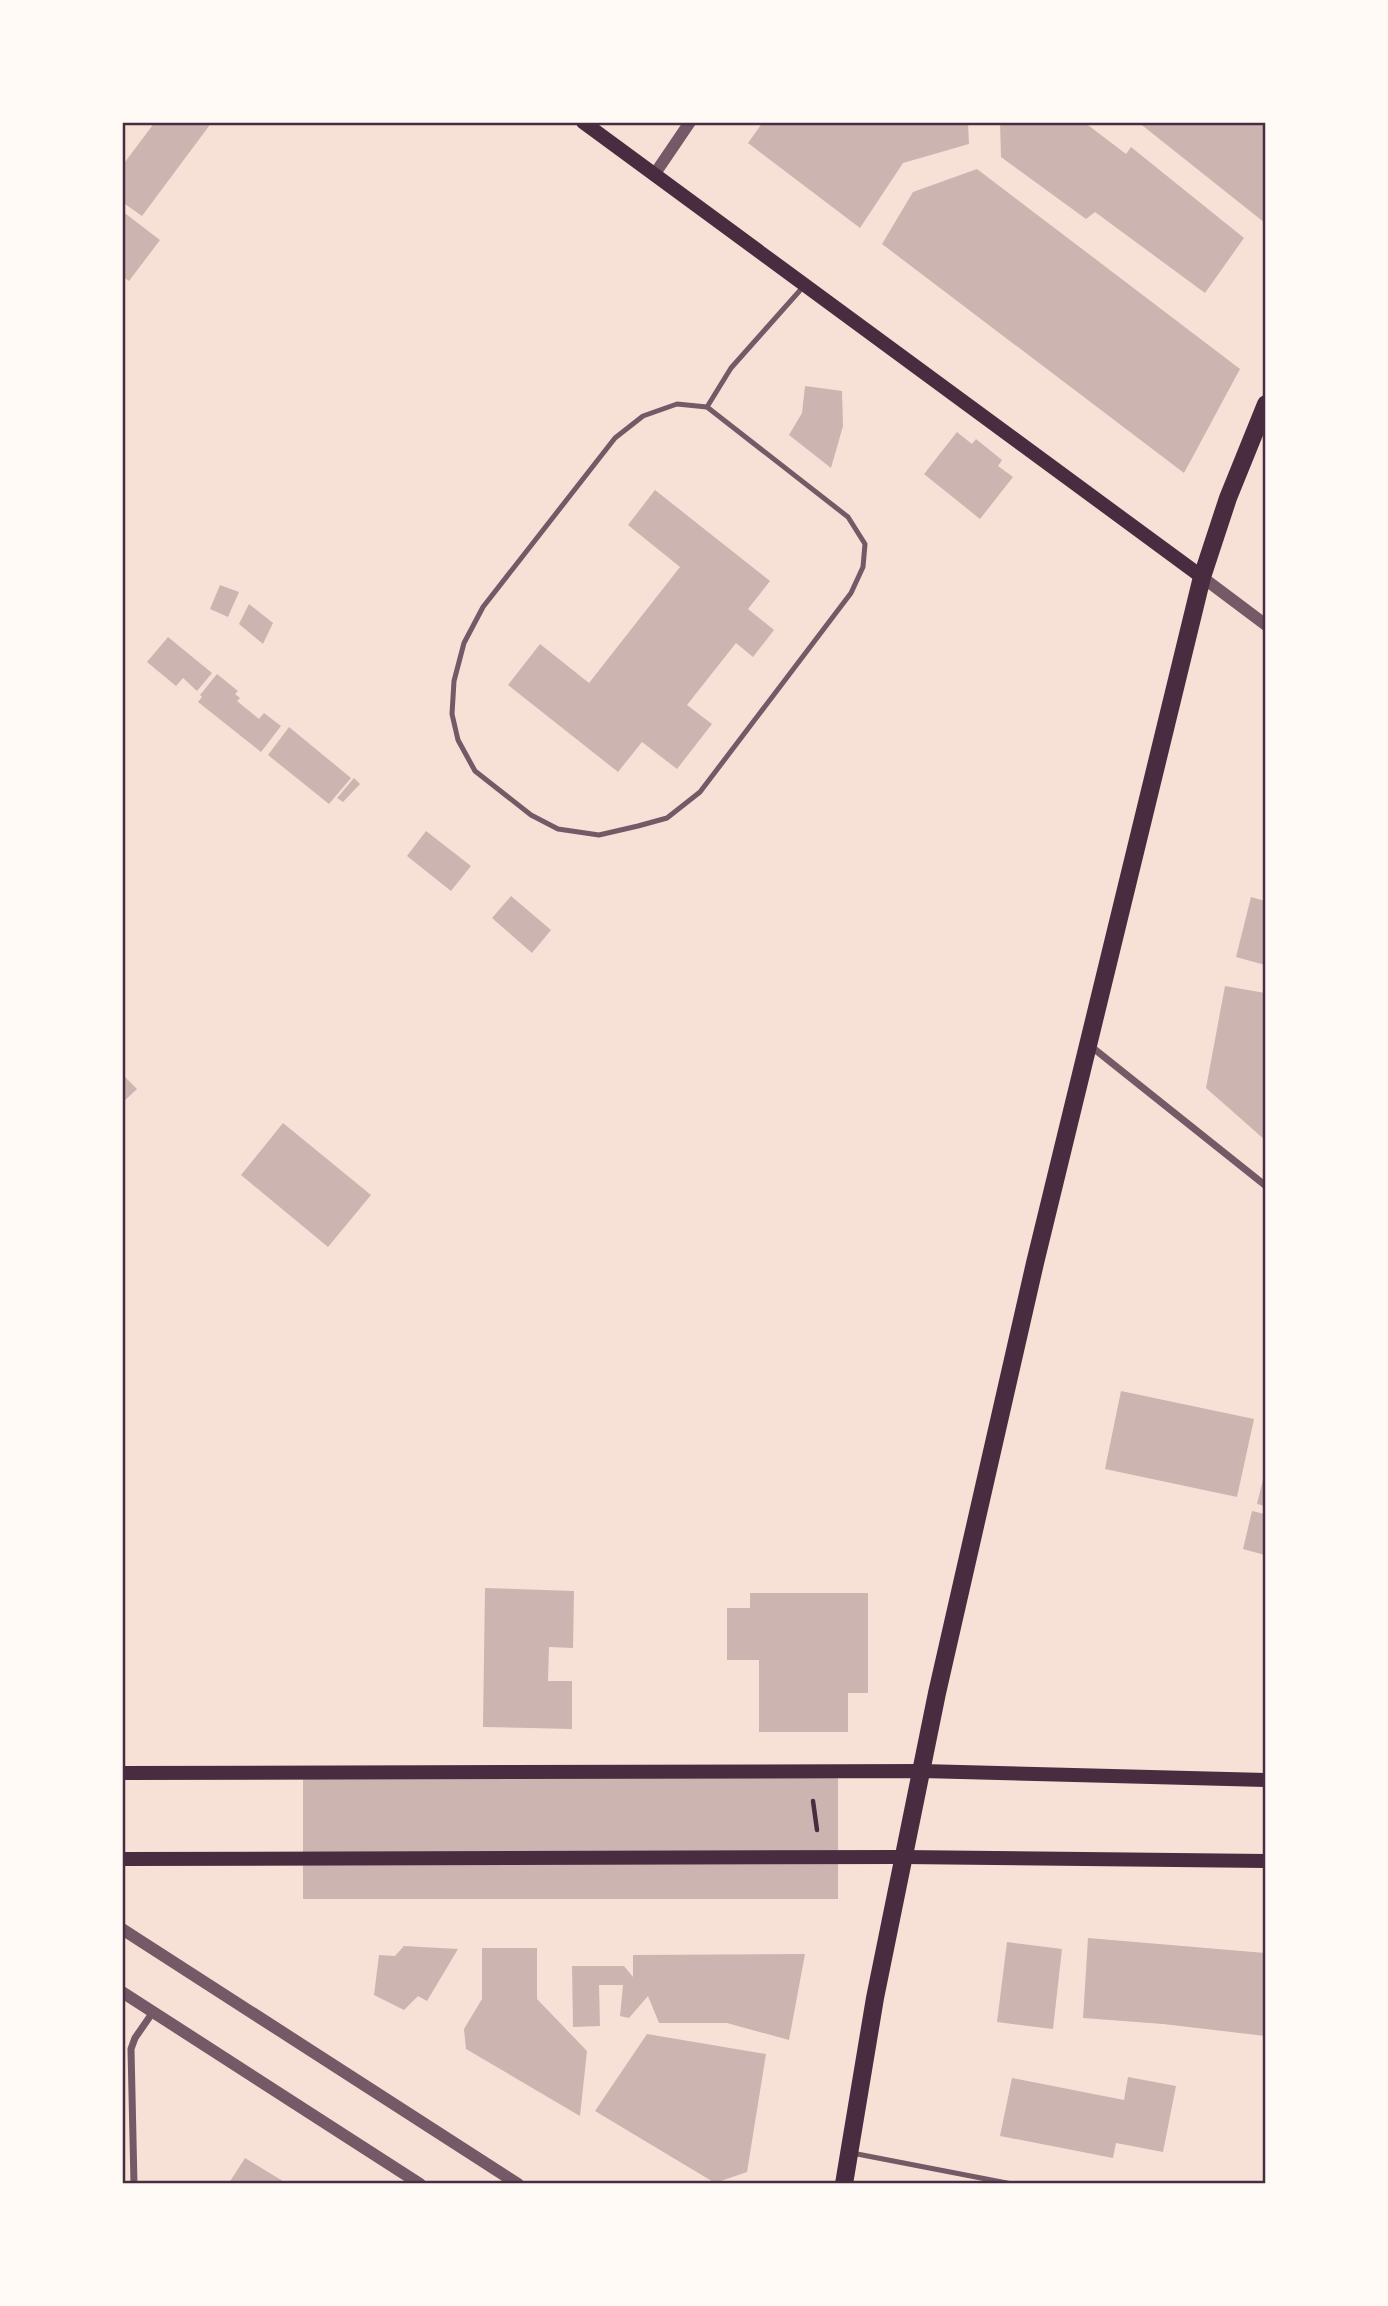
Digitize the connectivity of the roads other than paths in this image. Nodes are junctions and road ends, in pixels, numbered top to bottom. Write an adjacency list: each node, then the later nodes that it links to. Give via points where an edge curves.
1 (583, 122): 3 (main road)
2 (690, 122): 3 (street)
3 (654, 175): 4 (main road)
4 (804, 285): 6 (lane, via 731,368); 7 (main road)
5 (1265, 404): 7 (main road)
6 (706, 407): 6 (lane, via 677,404 643,416 615,438 483,607 464,643 452,713 458,740 475,771 531,815 558,829 598,835 638,827 667,818 700,792 851,593 863,567 865,544 848,516)
7 (1202, 577): 8 (street); 9 (main road)
8 (1265, 625)
9 (1088, 1044): 10 (street); 11 (main road)
10 (1265, 1186)
11 (922, 1771): 12 (main road); 13 (main road); 14 (main road)
12 (122, 1773)
13 (1265, 1780)
14 (903, 1857): 15 (main road); 16 (main road); 20 (main road)
15 (122, 1859)
16 (1265, 1861)
17 (122, 1929): 23 (street)
18 (122, 1992): 19 (street)
19 (153, 2012): 21 (street, via 131,2049); 22 (street)
20 (849, 2152): 24 (main road); 25 (lane)
21 (134, 2183)
22 (420, 2183)
23 (518, 2183)
24 (844, 2183)
25 (1012, 2183)

